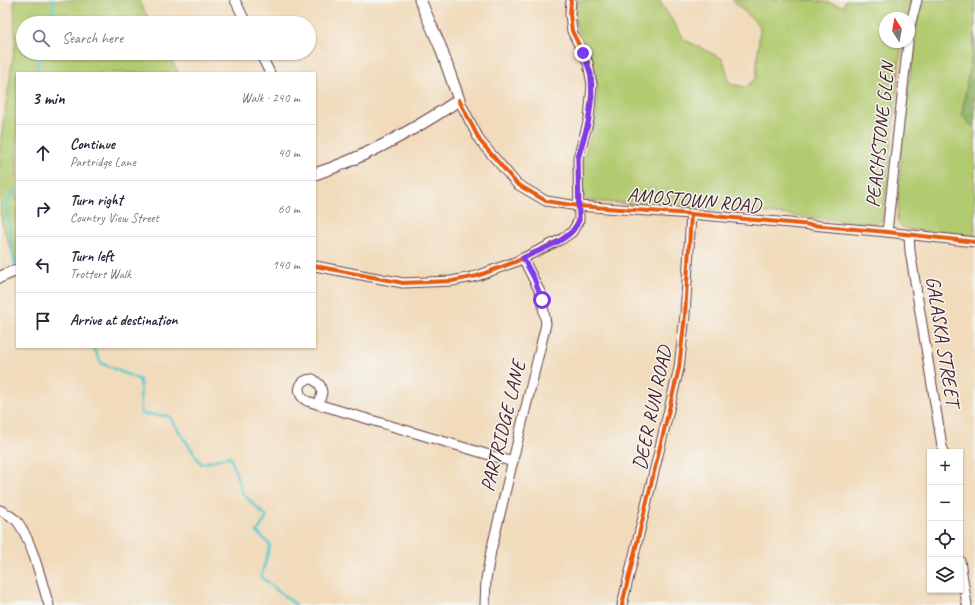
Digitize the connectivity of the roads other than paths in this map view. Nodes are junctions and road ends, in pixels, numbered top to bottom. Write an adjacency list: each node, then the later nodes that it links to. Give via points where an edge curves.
1 (235, 0): 6 (street)
2 (420, 0): 10 (main road, AMOSTOWN ROAD)
3 (571, 0): 12 (street, via 572,30 588,63 592,85 588,124 578,158)
4 (917, 0): 5 (street)
5 (914, 12)
6 (243, 16)
7 (907, 48): 14 (street, PEACHSTONE GLEN)
8 (264, 60): 9 (street)
9 (270, 72)
10 (459, 100): 11 (main road, via 384,145); 12 (street, AMOSTOWN ROAD, via 480,141 517,184 546,201)
11 (316, 174)
12 (578, 206): 13 (street, AMOSTOWN ROAD); 17 (street, via 579,220 572,232)
13 (691, 214): 14 (street, AMOSTOWN ROAD); 28 (street, DEER RUN ROAD, via 679,368)
14 (888, 232): 15 (street, AMOSTOWN ROAD)
15 (909, 235): 16 (street, AMOSTOWN ROAD); 22 (street, GALASKA STREET)
16 (975, 242)
17 (523, 258): 18 (street, via 477,276 419,284 394,282); 23 (street, PARTRIDGE LANE, via 541,294 546,324)
18 (316, 266)
19 (16, 271): 20 (main road)
20 (0, 277)
21 (319, 405): 23 (street)
22 (942, 449)
23 (513, 462): 27 (street, PARTRIDGE LANE, via 490,557)
24 (0, 510): 26 (street, via 19,524)
25 (963, 579): 29 (street)
26 (49, 605)
27 (485, 605)
28 (622, 605)
29 (967, 605)

